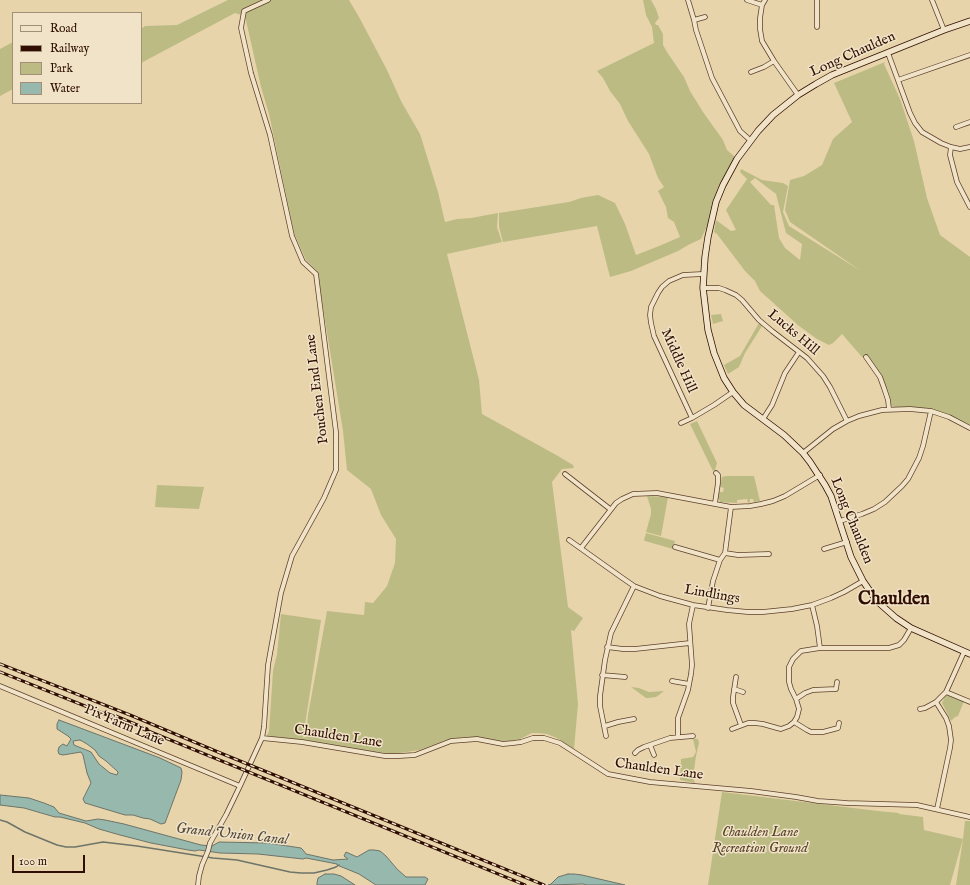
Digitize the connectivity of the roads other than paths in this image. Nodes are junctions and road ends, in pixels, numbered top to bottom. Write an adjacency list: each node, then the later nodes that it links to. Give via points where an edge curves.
1 (268, 0): 87 (street, Pouchen End Lane, via 244,11 241,28 251,73 270,135 292,236 303,262 316,274 336,432 336,470 324,498 292,556 281,593 268,665)
2 (688, 0): 9 (street)
3 (747, 0): 7 (street)
4 (765, 0): 7 (street)
5 (817, 0): 11 (street)
6 (932, 0): 12 (street)
7 (762, 5): 15 (street, via 762,41)
8 (706, 17): 9 (street)
9 (694, 20): 21 (street, via 712,78 740,131)
10 (970, 21): 12 (street, Long Chaulden)
11 (818, 27)
12 (944, 30): 13 (street, Long Chaulden)
13 (888, 53): 17 (street); 18 (street, Long Chaulden, via 832,75)
14 (970, 55): 17 (street)
15 (774, 61): 16 (street); 18 (street)
16 (751, 72)
17 (898, 80): 23 (street, via 910,113 922,132)
18 (798, 95): 21 (street, Long Chaulden, via 773,115)
19 (970, 122): 20 (street)
20 (956, 127)
21 (750, 140): 25 (street, Long Chaulden, via 732,167 716,202)
22 (970, 146): 23 (street, via 960,149)
23 (952, 147): 24 (street, via 950,155 957,182)
24 (970, 207)
25 (703, 274): 26 (street, Long Chaulden); 32 (street, Middle Hill, via 683,275 669,281 658,293 650,315 654,336)
26 (703, 288): 27 (street, Lucks Hill, via 726,290 736,295 768,327); 29 (street, Long Chaulden, via 706,321 714,353)
27 (799, 352): 33 (street, via 785,372 772,405); 34 (street, Lucks Hill, via 823,376)
28 (866, 357): 30 (street, via 880,377)
29 (733, 392): 32 (street); 33 (street, Long Chaulden, via 744,405)
30 (889, 409): 31 (street); 34 (street)
31 (931, 411): 36 (street); 44 (street, via 919,458 902,486 874,509)
32 (692, 418): 35 (street)
33 (763, 419): 37 (street, Long Chaulden, via 784,434)
34 (847, 421): 37 (street)
35 (681, 423)
36 (970, 428)
37 (803, 453): 40 (street, Long Chaulden)
38 (716, 473): 41 (street, via 718,483)
39 (565, 474): 43 (street)
40 (820, 475): 42 (street, via 773,501); 44 (street, Long Chaulden)
41 (714, 503): 42 (street); 43 (street, via 657,493 639,493 622,499)
42 (731, 507): 50 (street)
43 (610, 509): 48 (street)
44 (840, 521): 46 (street, Long Chaulden)
45 (569, 540): 48 (street, Lindlings)
46 (847, 542): 49 (street); 53 (street, Long Chaulden)
47 (675, 547): 52 (street)
48 (581, 548): 54 (street, Lindlings)
49 (824, 549)
50 (725, 553): 51 (street); 52 (street)
51 (769, 554)
52 (720, 560): 57 (street)
53 (863, 581): 56 (street, Lindlings); 58 (street, Long Chaulden, via 879,603)
54 (634, 586): 55 (street, Lindlings); 60 (street, via 611,633)
55 (693, 604): 57 (street, Lindlings); 59 (street, via 689,624)
56 (812, 605): 57 (street, Lindlings, via 763,612); 61 (street)
57 (708, 608)
58 (911, 628): 61 (street, via 899,645 889,648); 62 (street, Long Chaulden)
59 (690, 643): 60 (street, via 635,649); 69 (street, via 692,665)
60 (607, 647): 64 (street)
61 (820, 648): 74 (street, via 802,651 791,662 789,682)
62 (964, 652): 63 (street, Long Chaulden); 73 (street)
63 (970, 654)
64 (602, 675): 65 (street); 81 (street, via 600,706)
65 (625, 677)
66 (736, 677): 71 (street)
67 (672, 681): 69 (street)
68 (837, 682): 74 (street, via 836,689 813,690)
69 (689, 684): 85 (street, via 678,718)
70 (0, 686): 91 (street, Pix Farm Lane)
71 (734, 689): 72 (street); 82 (street, via 733,703)
72 (743, 692)
73 (946, 692): 75 (street); 76 (street)
74 (796, 699): 79 (street, via 799,709)
75 (936, 702): 77 (street); 92 (street, via 948,722 951,740)
76 (970, 702)
77 (920, 709)
78 (634, 719): 81 (street)
79 (794, 722): 80 (street, via 812,732 838,728); 82 (street, via 781,729 755,723)
80 (839, 723)
81 (605, 726): 84 (street)
82 (741, 726): 83 (street)
83 (732, 730)
84 (606, 736)
85 (678, 736): 86 (street); 88 (street)
86 (693, 736)
87 (262, 738): 91 (street, Pouchen End Lane); 92 (street, Chaulden Lane, via 385,756 416,755 451,741 477,739 503,744 544,738 560,743 608,774 650,782 751,791 818,801 917,805)
88 (650, 745): 89 (street); 90 (street)
89 (635, 753)
90 (654, 755)
91 (240, 786): 94 (street, Pouchen End Lane, via 210,843 203,860)
92 (937, 809): 93 (street, Chaulden Lane)
93 (970, 817)
94 (198, 885)

